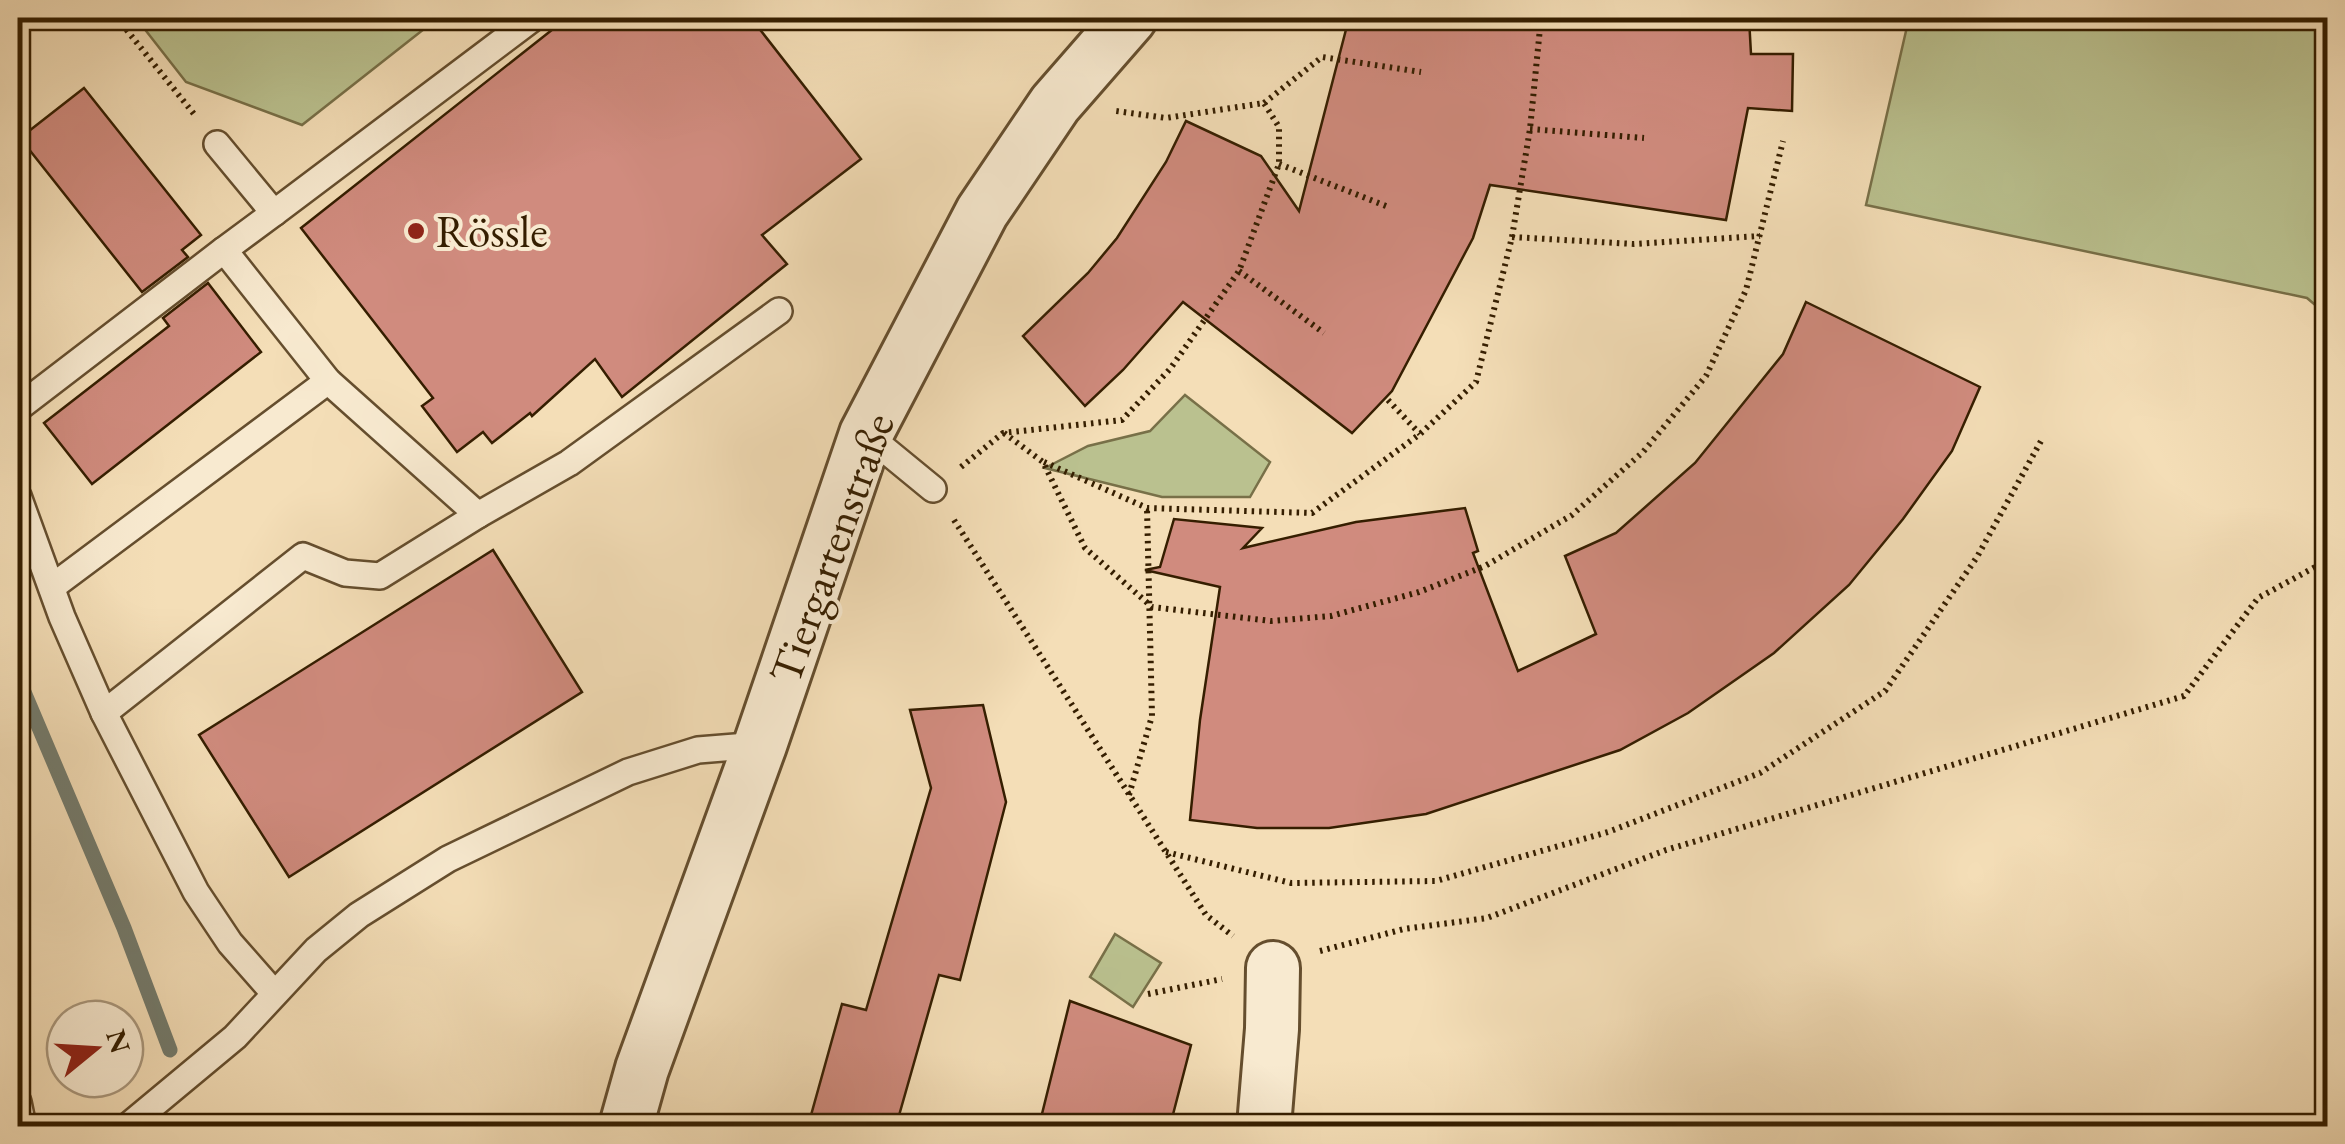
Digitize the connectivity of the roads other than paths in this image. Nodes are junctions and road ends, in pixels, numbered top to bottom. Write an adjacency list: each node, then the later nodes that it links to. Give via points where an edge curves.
1 (533, 18): 4 (lane)
2 (1130, 18): 9 (street, Tiergartenstraße, via 1056,104 982,212)
3 (217, 144): 4 (lane)
4 (274, 213): 5 (lane)
5 (224, 250): 7 (lane); 8 (lane)
6 (778, 310): 12 (lane, via 569,464)
7 (328, 382): 12 (lane); 13 (lane)
8 (18, 408)
9 (866, 434): 10 (lane); 15 (street, Tiergartenstraße)
10 (933, 489)
11 (18, 496): 13 (lane)
12 (478, 515): 14 (lane, via 380,576 345,573 302,556)
13 (52, 587): 14 (lane)
14 (104, 713): 17 (lane, via 196,892)
15 (760, 745): 17 (lane, via 698,750 628,772 448,858 360,915); 21 (street, Tiergartenstraße)
16 (1273, 968): 22 (street)
17 (274, 993): 20 (lane, via 235,1037)
18 (18, 1102): 19 (lane)
19 (23, 1126)
20 (128, 1126)
21 (626, 1126)
22 (1264, 1126)

